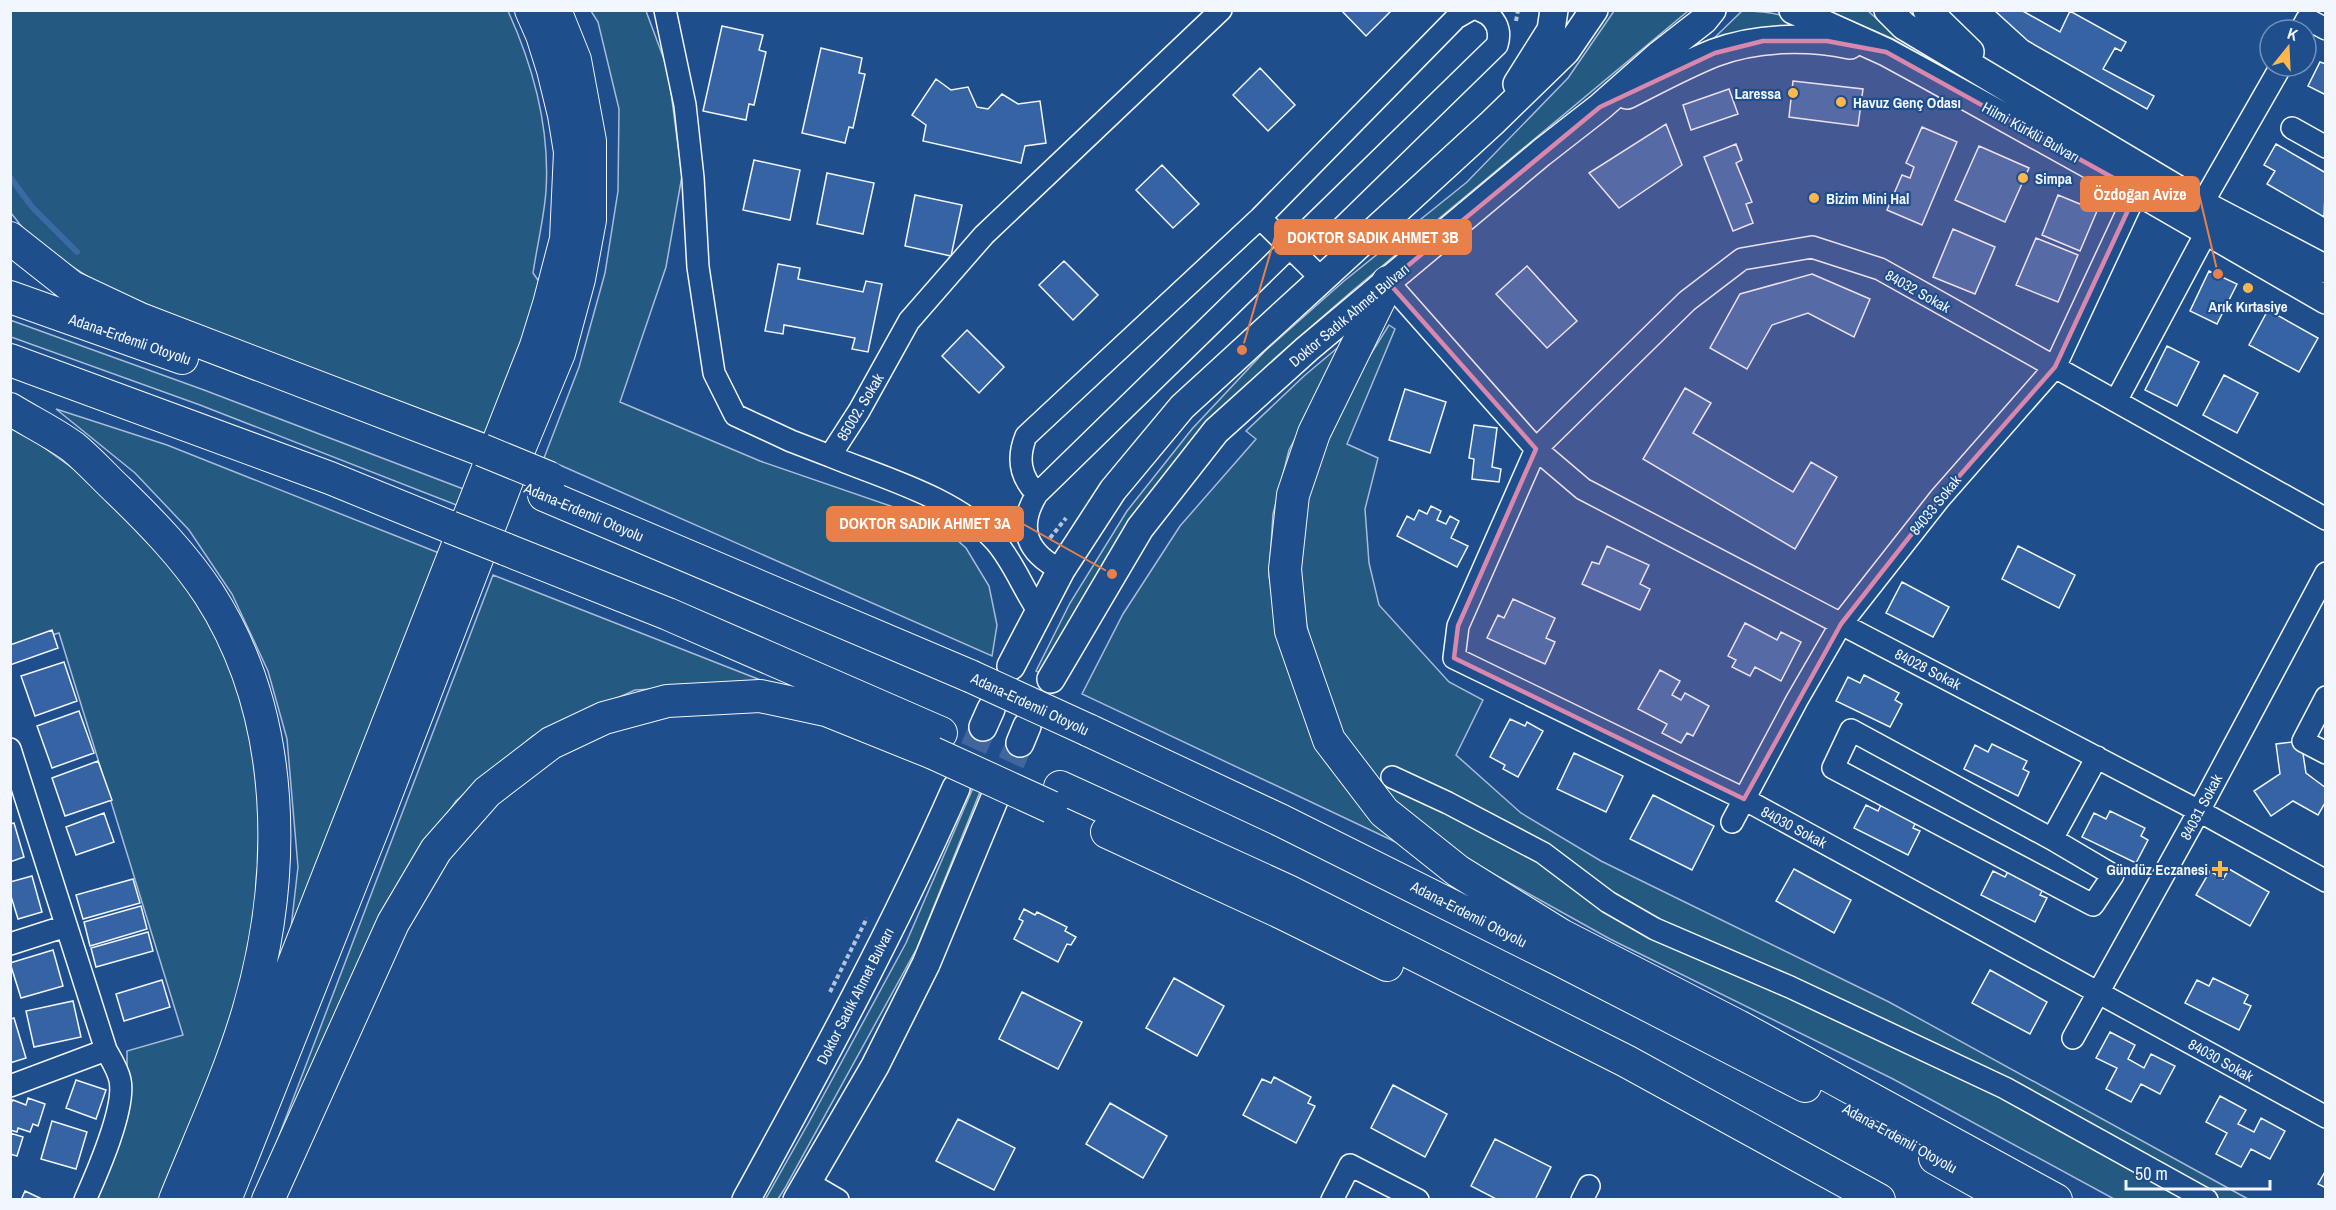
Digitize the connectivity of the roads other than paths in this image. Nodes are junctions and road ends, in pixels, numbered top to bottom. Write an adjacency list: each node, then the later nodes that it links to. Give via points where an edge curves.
1 (531, 10): 73 (highway, via 554,70 570,152 566,239 549,304 536,346)
2 (555, 10): 74 (highway, via 575,60 590,141 590,220 559,353)
3 (665, 10): 36 (street, 85002. Sokak, via 685,105 698,267 714,373 735,415)
4 (1221, 10): 36 (street, 85002. Sokak, via 984,235 909,321)
5 (1470, 10): 22 (street, via 1456,18)
6 (1479, 10): 25 (street, via 1497,23 1497,45)
7 (1554, 10): 17 (main road, via 1551,30)
8 (1594, 10): 17 (main road, via 1566,51)
9 (1712, 10): 16 (main road, Doktor Sadık Ahmet Bulvarı)
10 (1793, 10): 13 (main road, Hilmi Kürklü Bulvarı)
11 (1888, 10): 15 (main road, Hilmi Kürklü Bulvarı, via 1904,26)
12 (1927, 10): 15 (main road)
13 (1886, 52): 16 (main road, via 1827,40 1763,41 1715,53); 20 (main road, Hilmi Kürklü Bulvarı)
14 (2274, 78): 21 (street)
15 (2004, 84): 21 (main road, Hilmi Kürklü Bulvarı)
16 (1600, 107): 28 (main road, Doktor Sadık Ahmet Bulvarı)
17 (1492, 123): 27 (main road)
18 (2292, 128): 19 (street)
19 (2325, 147)
20 (2137, 191): 23 (main road, Hilmi Kürklü Bulvarı); 32 (street, 84033 Sokak)
21 (2202, 204): 26 (main road, Hilmi Kürklü Bulvarı)
22 (1260, 218): 25 (street); 38 (street, via 1026,436 1020,457 1022,468)
23 (2207, 231): 30 (main road, Hilmi Kürklü Bulvarı); 33 (street)
24 (10, 238): 37 (highway, via 72,287 140,319)
25 (1291, 248): 27 (street); 38 (street)
26 (2325, 269)
27 (1321, 278): 42 (main road, via 1182,407 1113,490)
28 (1388, 282): 35 (street, 84028 Sokak); 47 (main road, Doktor Sadık Ahmet Bulvarı, via 1216,431 1140,528); 83 (highway, via 1314,433 1293,495 1285,569 1291,631 1329,740 1384,812 1458,871 1561,935 1738,1026)
29 (10, 297): 37 (highway, Adana-Erdemli Otoyolu)
30 (2325, 300)
31 (10, 360): 49 (highway, bridge, via 330,478 668,614)
32 (2055, 366): 33 (street, 84032 Sokak); 35 (street, 84032 Sokak, via 1880,269 1812,247 1742,259 1687,301); 45 (street, 84033 Sokak, via 1940,498)
33 (2116, 401): 39 (street, 84032 Sokak)
34 (10, 410): 72 (highway, via 72,447 160,530 209,594 255,691 270,755 274,875 267,929 248,1012)
35 (1536, 449): 45 (street, 84028 Sokak, via 1584,489); 58 (street, 84030 Sokak, via 1458,626 1454,658)
36 (830, 456): 41 (street, via 953,508)
37 (479, 458): 82 (highway, Adana-Erdemli Otoyolu, bridge, via 547,486 678,529 769,590 970,676 1282,820 1832,1101)
38 (1037, 494): 40 (street)
39 (2325, 519)
40 (1026, 525): 41 (street); 42 (street, via 1031,546 1038,555)
41 (995, 541): 44 (street, via 1016,569)
42 (1061, 570): 44 (main road)
43 (2325, 573): 59 (street, 84031 Sokak)
44 (1039, 612): 46 (main road)
45 (1841, 624): 52 (street, 84028 Sokak); 58 (street, 84033 Sokak)
46 (1011, 666)
47 (1051, 679)
48 (2325, 697): 51 (street, via 2303,741)
49 (937, 743): 56 (highway); 75 (highway, via 825,710 760,696 667,701 604,718 552,743 487,792 436,850 393,923)
50 (10, 749): 55 (street)
51 (2325, 753)
52 (2097, 757): 59 (street, 84028 Sokak); 61 (street)
53 (1392, 777): 84 (street, via 1543,853 1608,902 1655,929 1790,987 2005,1088)
54 (956, 788): 76 (main road, Doktor Sadık Ahmet Bulvarı, via 808,1088)
55 (17, 794): 63 (street)
56 (1056, 797): 80 (highway, via 1619,1080); 81 (highway, via 1288,891 1626,1061)
57 (994, 800): 70 (main road, via 926,964 874,1066)
58 (1744, 800): 60 (street, 84033 Sokak); 65 (street, 84030 Sokak)
59 (2199, 811): 62 (street, 84028 Sokak); 65 (street, 84031 Sokak)
60 (1732, 822)
61 (2052, 839): 61 (street, via 2113,875 2093,905 1833,768 1851,730)
62 (2325, 881)
63 (66, 926): 64 (street); 67 (street)
64 (10, 944)
65 (2099, 992): 66 (street, 84031 Sokak); 69 (street, 84030 Sokak)
66 (2073, 1038)
67 (106, 1050): 68 (street); 71 (street, via 120,1080 118,1110)
68 (10, 1086)
69 (2325, 1118)
70 (802, 1191): 77 (street)
71 (85, 1200)
72 (175, 1200)
73 (201, 1200)
74 (225, 1200)
75 (268, 1200)
76 (746, 1200)
77 (838, 1200)
78 (1332, 1200): 79 (street, via 1350,1165)
79 (1418, 1200)
80 (1842, 1200)
81 (1879, 1200)
82 (2010, 1200)
83 (2055, 1200)
84 (2207, 1200)

